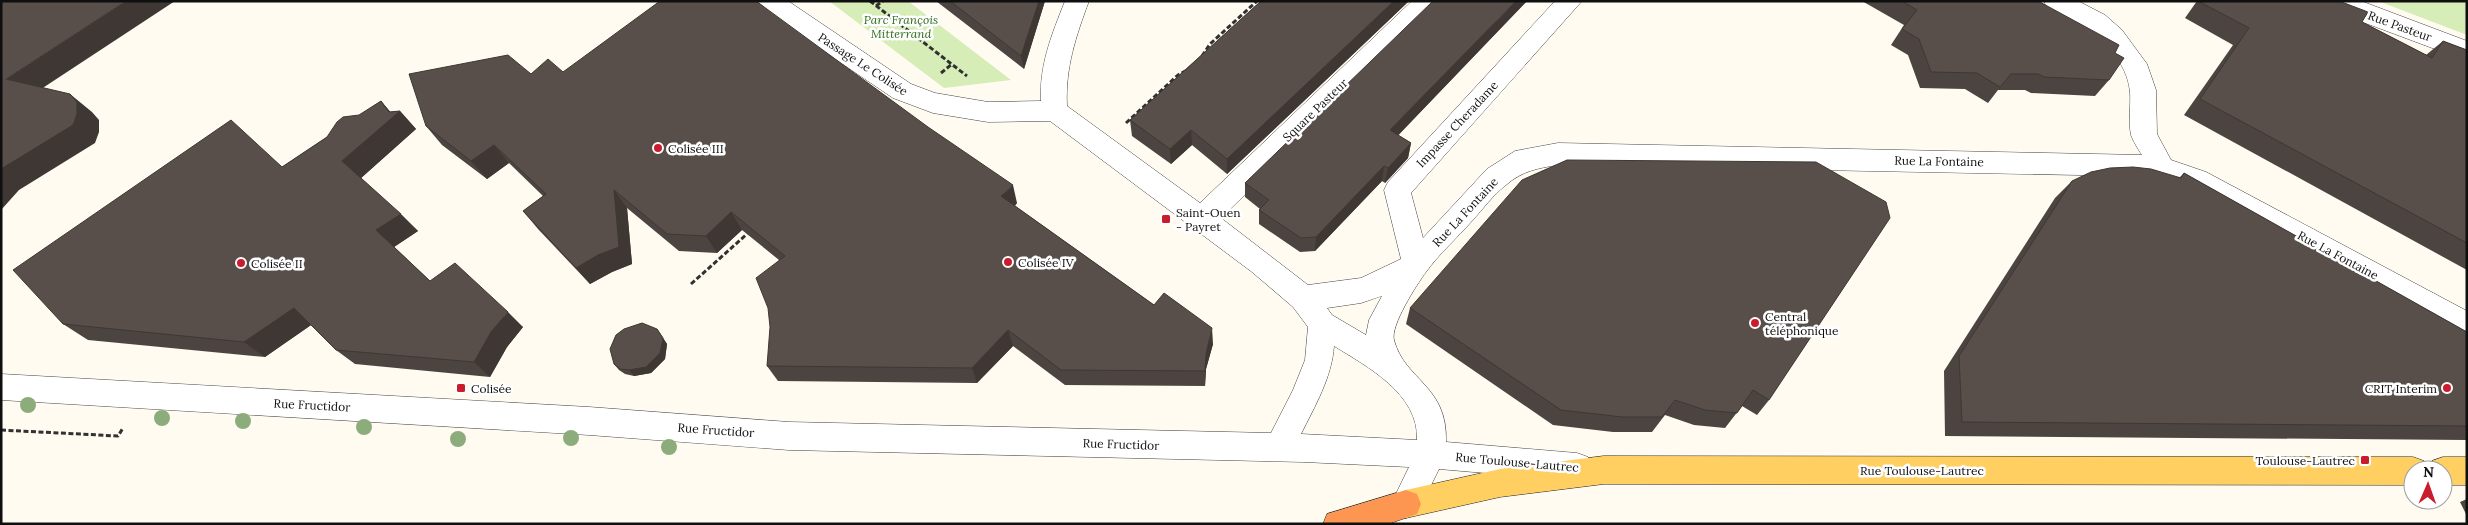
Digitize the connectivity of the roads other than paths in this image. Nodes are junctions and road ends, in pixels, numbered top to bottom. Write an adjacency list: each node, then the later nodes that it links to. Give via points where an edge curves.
1 (769, 1): 8 (street, Passage Le Colisée, via 902,91 933,104 988,112)
2 (1077, 1): 8 (street, via 1055,60 1052,86)
3 (1428, 1): 10 (street, Square Pasteur)
4 (1570, 1): 11 (street, Impasse Cheradame, via 1397,190)
5 (2056, 1): 9 (street, via 2096,22 2113,37 2134,64 2143,90 2144,135)
6 (2334, 1): 7 (street, Rue Pasteur)
7 (2467, 51)
8 (1055, 112): 10 (street, Rue La Fontaine)
9 (2162, 168): 11 (street, Rue La Fontaine, via 2120,164 1558,154 1524,159 1496,177); 14 (street, Rue La Fontaine, via 2197,180)
10 (1202, 219): 12 (street, Rue La Fontaine)
11 (1416, 264): 12 (street, Rue La Fontaine, via 1389,282 1359,293); 15 (street, Rue La Fontaine, via 1383,320 1378,338)
12 (1303, 298): 13 (street, Rue La Fontaine)
13 (1322, 324): 15 (street, Rue La Fontaine); 17 (street, via 1319,360)
14 (2467, 325)
15 (1389, 364): 18 (street, Rue La Fontaine, via 1430,415)
16 (1, 387): 17 (street, Rue Fructidor, via 589,421 790,436 1213,448)
17 (1280, 446): 18 (street, Rue Fructidor)
18 (1431, 454): 19 (street, Rue Toulouse-Lautrec); 23 (street, Rue La Fontaine)
19 (1604, 470): 20 (main road, Rue Toulouse-Lautrec); 23 (main road, via 1500,483)
20 (2403, 471)
21 (2453, 471): 22 (main road)
22 (2467, 471)
23 (1406, 504): 24 (highway)
24 (1338, 524)

